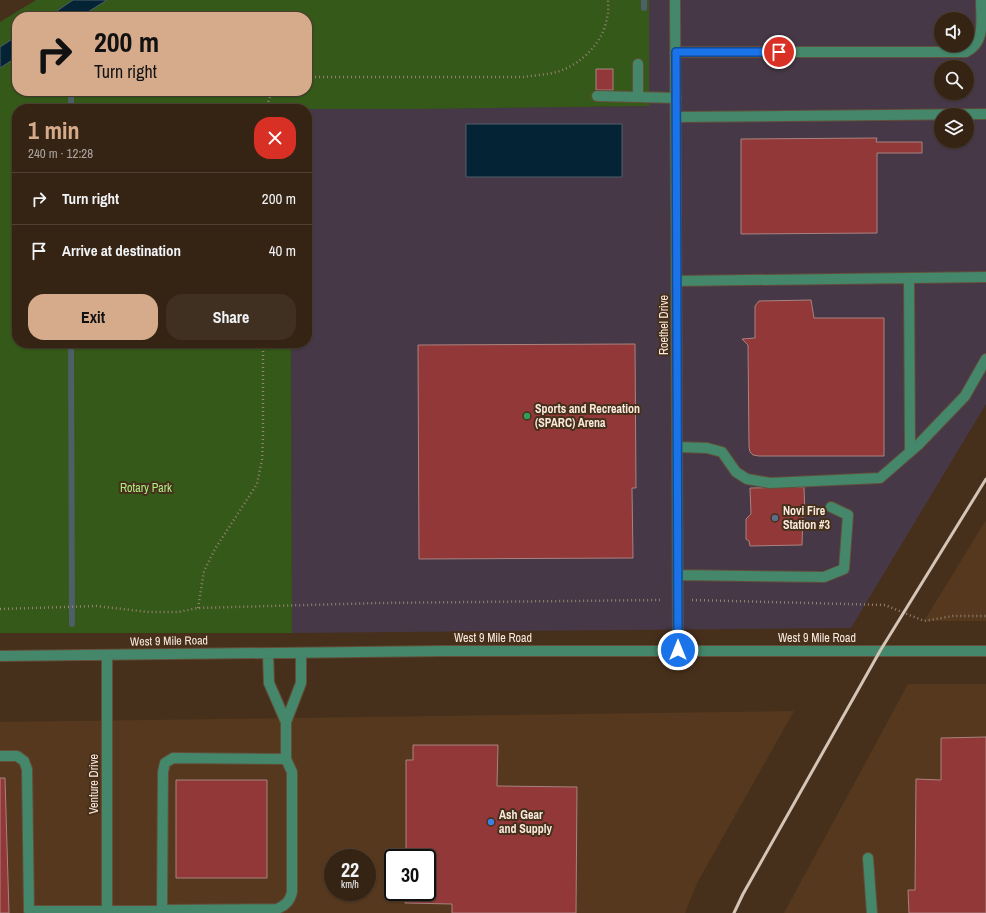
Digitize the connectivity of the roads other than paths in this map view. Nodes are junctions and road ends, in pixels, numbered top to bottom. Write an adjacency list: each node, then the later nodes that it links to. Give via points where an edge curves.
1 (675, 0): 3 (street, Roethel Drive)
2 (982, 0): 3 (street, via 979,42 966,52)
3 (676, 52): 7 (street, Roethel Drive)
4 (638, 64): 6 (street)
5 (597, 96): 6 (street)
6 (638, 97): 7 (street)
7 (676, 98): 9 (street, Roethel Drive)
8 (986, 114): 9 (street)
9 (676, 117): 12 (street, Roethel Drive)
10 (909, 278): 11 (street); 12 (street); 15 (street)
11 (986, 278)
12 (677, 281): 14 (street, Roethel Drive)
13 (986, 359): 15 (street, via 965,396)
14 (677, 447): 15 (street, via 707,448 722,452 736,472 748,479 770,483 880,478); 17 (street, Roethel Drive)
15 (910, 452)
16 (831, 507): 17 (street, via 848,516 844,569 824,577)
17 (678, 575): 18 (street, Roethel Drive)
18 (678, 650): 19 (street, West 9 Mile Road); 21 (street, West 9 Mile Road)
19 (986, 651)
20 (268, 653): 21 (street, West 9 Mile Road); 22 (street, West 9 Mile Road); 24 (street, via 268,683)
21 (301, 653): 24 (street, via 301,683)
22 (107, 655): 23 (street, West 9 Mile Road); 29 (street, Venture Drive)
23 (0, 656)
24 (286, 722): 26 (street)
25 (0, 756): 29 (street, via 17,756 24,761 27,769 29,911)
26 (286, 759): 28 (street, via 173,758 165,763); 28 (street, via 292,772 290,899 284,906 269,910)
27 (868, 858): 30 (street)
28 (162, 910): 29 (street)
29 (107, 912)
30 (872, 913)

